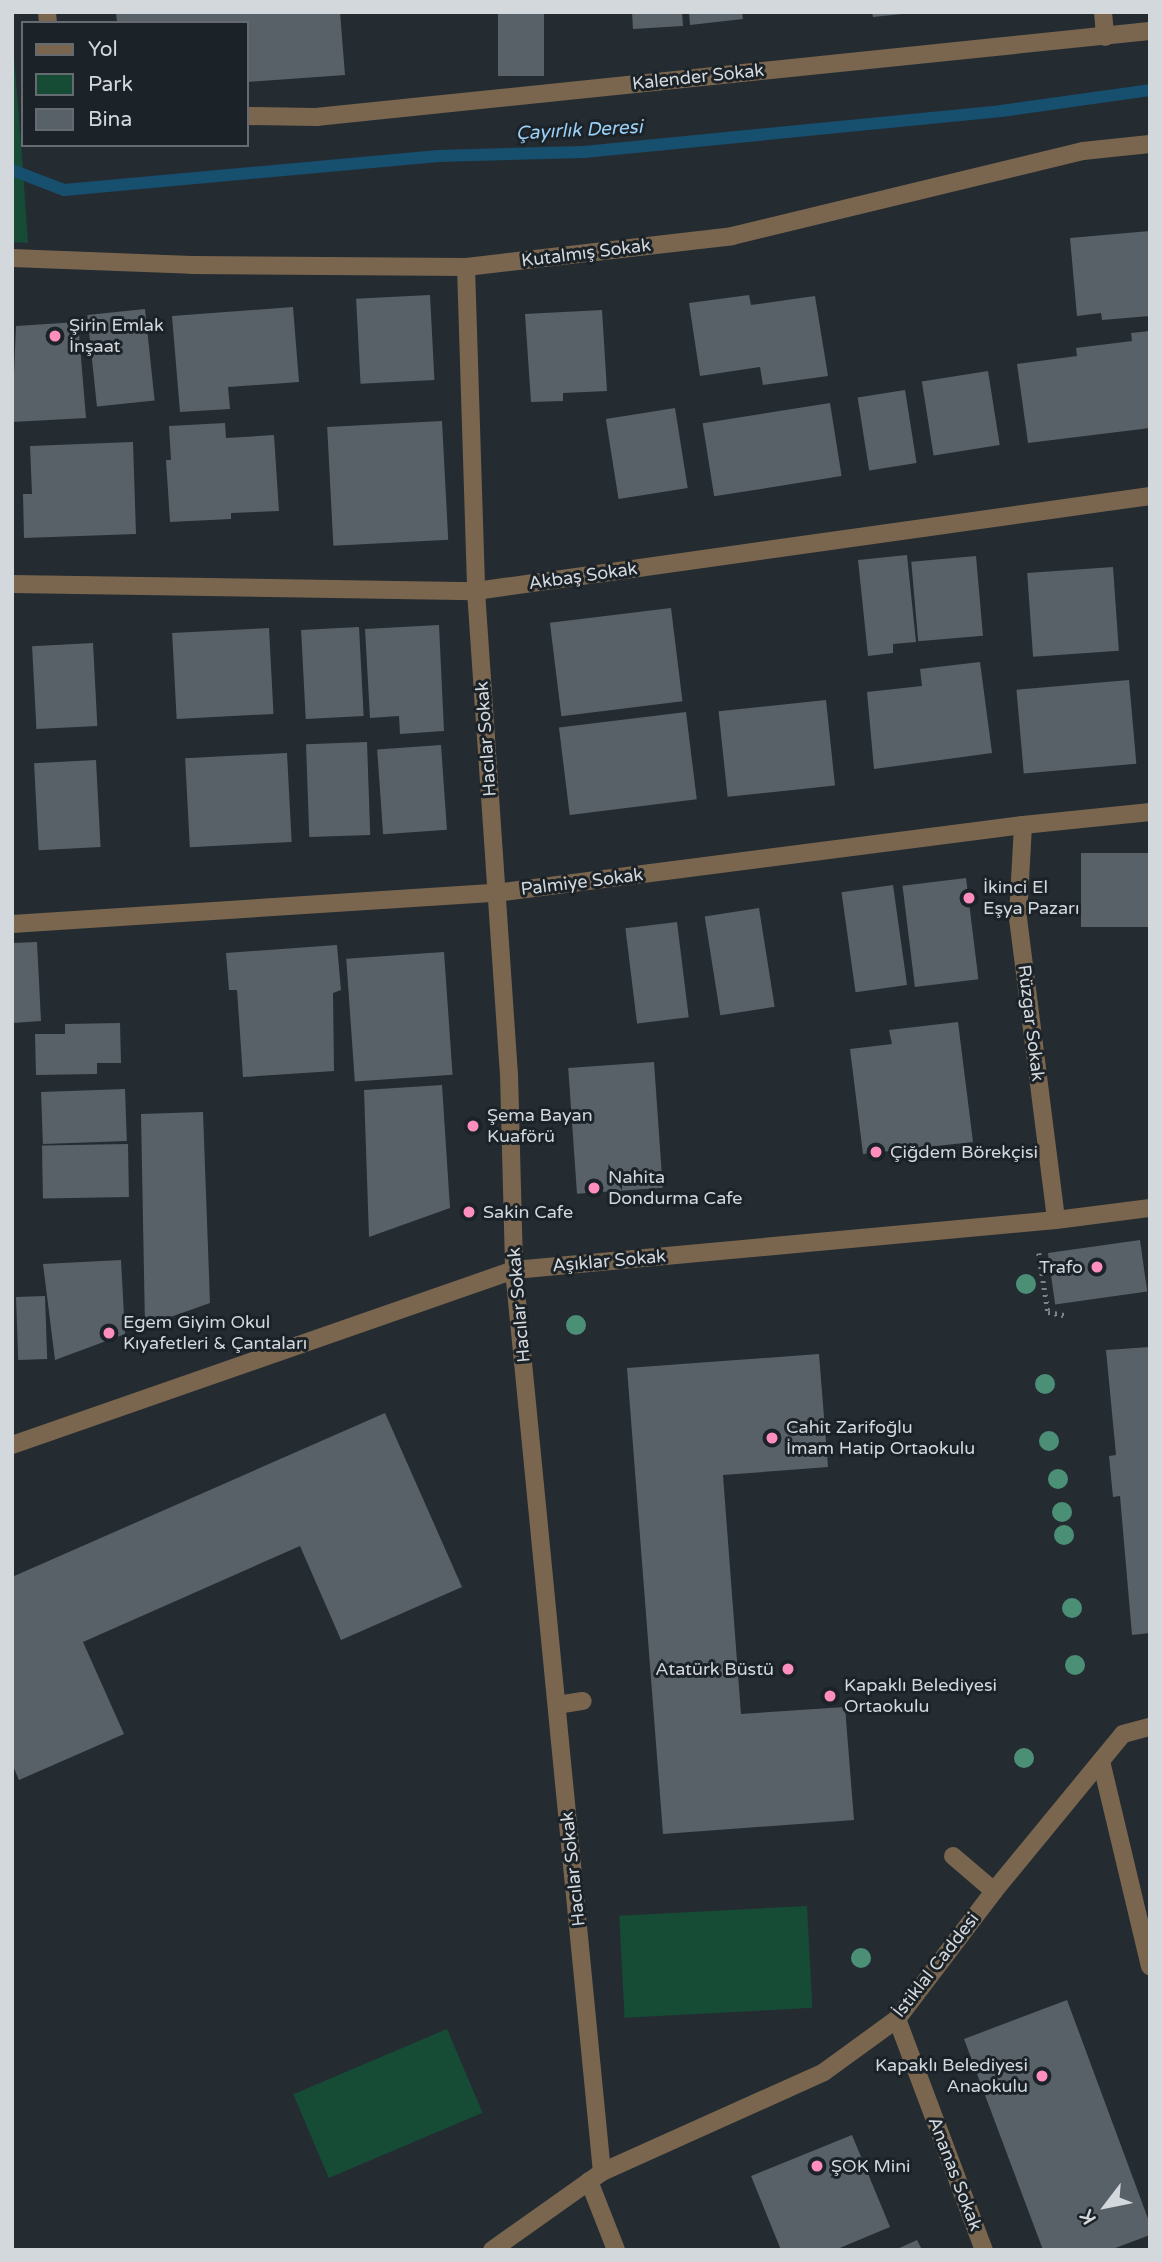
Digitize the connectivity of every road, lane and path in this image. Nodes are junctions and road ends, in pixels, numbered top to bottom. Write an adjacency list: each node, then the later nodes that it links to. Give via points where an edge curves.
1 (1103, 12): 3 (street)
2 (1150, 32): 3 (street, Kalender Sokak)
3 (1105, 37): 4 (street, Kalender Sokak, via 316,117)
4 (248, 116)
5 (1150, 144): 7 (street, Kutalmış Sokak, via 1083,151 732,236)
6 (12, 258): 7 (street, Kutalmış Sokak)
7 (466, 267): 10 (street, Hacılar Sokak)
8 (1150, 496): 10 (street, Akbaş Sokak)
9 (12, 584): 10 (street, Akbaş Sokak)
10 (477, 591): 13 (street, Hacılar Sokak)
11 (1150, 812): 12 (street, Palmiye Sokak)
12 (1023, 825): 13 (street, Palmiye Sokak); 16 (street, Rüzgar Sokak, via 1018,918)
13 (495, 893): 14 (street, Palmiye Sokak); 18 (street, Hacılar Sokak, via 509,1074)
14 (12, 924)
15 (1150, 1208): 16 (street, Aşıklar Sokak)
16 (1056, 1220): 18 (street, Aşıklar Sokak)
17 (1038, 1245): 19 (path, via 1048,1312)
18 (514, 1270): 20 (street, Aşıklar Sokak); 22 (street, Hacılar Sokak)
19 (1068, 1316)
20 (12, 1446)
21 (583, 1701): 22 (street)
22 (557, 1705): 29 (street, Hacılar Sokak)
23 (1150, 1727): 24 (street, İstiklal Caddesi, via 1124,1734)
24 (1101, 1761): 26 (street, İstiklal Caddesi); 27 (street)
25 (953, 1856): 26 (street)
26 (994, 1891): 28 (street, İstiklal Caddesi)
27 (1150, 1966)
28 (897, 2019): 29 (street, İstiklal Caddesi, via 824,2072); 32 (street, Ananas Sokak)
29 (595, 2177): 30 (street, İstiklal Caddesi); 31 (street, Hacılar Sokak)
30 (492, 2250)
31 (616, 2250)
32 (984, 2250)

